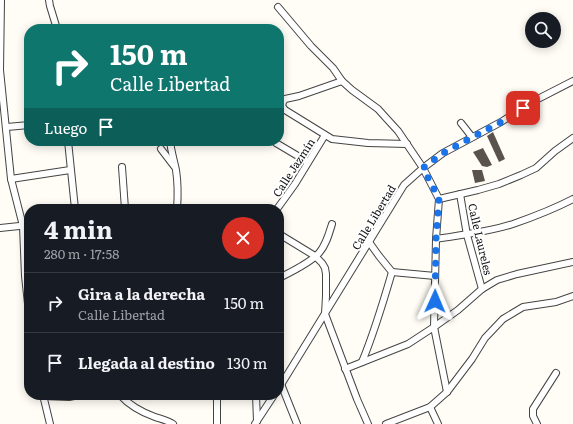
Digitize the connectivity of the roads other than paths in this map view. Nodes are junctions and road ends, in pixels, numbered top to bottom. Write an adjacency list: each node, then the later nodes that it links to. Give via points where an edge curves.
1 (1, 0): 5 (street)
2 (49, 0): 4 (street)
3 (278, 7): 6 (street)
4 (56, 24)
5 (0, 70): 12 (street)
6 (342, 81): 8 (street); 16 (street, via 378,109)
7 (573, 82): 14 (street, Calle Libertad)
8 (284, 100)
9 (284, 109): 13 (street)
10 (461, 123): 14 (street)
11 (24, 125): 12 (street)
12 (7, 127): 26 (street)
13 (325, 135): 16 (street, via 332,139); 21 (street, Calle Jazmín)
14 (472, 137): 23 (street, Calle Libertad)
15 (573, 138): 27 (street, via 536,168 499,184)
16 (408, 145): 23 (street)
17 (68, 146): 25 (street)
18 (171, 146): 24 (street)
19 (281, 146): 21 (street)
20 (161, 149): 24 (street)
21 (308, 162): 33 (street, Calle Jazmín)
22 (122, 167): 31 (street)
23 (423, 168): 28 (street); 42 (street, Calle Libertad, via 404,185)
24 (176, 169): 32 (street)
25 (70, 170): 26 (street); 30 (street)
26 (11, 179): 35 (street)
27 (460, 194): 28 (street); 39 (street, Calle Laureles)
28 (439, 199): 41 (street)
29 (572, 200): 34 (street); 39 (street, via 513,224)
30 (74, 204)
31 (125, 204)
32 (177, 204)
33 (281, 204)
34 (573, 207)
35 (24, 220)
36 (332, 224): 43 (street, via 326,240)
37 (24, 226): 38 (street)
38 (0, 228)
39 (467, 235): 41 (street); 48 (street, Calle Laureles)
40 (284, 237): 43 (street)
41 (436, 239): 47 (street)
42 (369, 242): 45 (street); 50 (street, Calle Libertad)
43 (315, 256): 46 (street); 50 (street, via 325,268)
44 (573, 262): 48 (street, via 517,274 497,280)
45 (392, 272): 47 (street); 52 (street, via 379,318)
46 (284, 275)
47 (435, 276): 51 (street)
48 (482, 289): 51 (street)
49 (573, 296): 56 (street, via 556,302 523,307 503,319 485,338 472,360)
50 (325, 314): 53 (street); 55 (street, Calle Libertad)
51 (434, 327): 52 (street, via 408,344); 56 (street)
52 (362, 362): 53 (street)
53 (345, 369): 69 (street)
54 (556, 373): 72 (street, via 533,409)
55 (284, 380)
56 (447, 392): 63 (street)
57 (284, 395): 68 (street)
58 (44, 400): 65 (street)
59 (125, 400): 66 (street, via 134,408)
60 (217, 400): 67 (street)
61 (256, 400): 64 (street)
62 (271, 400): 64 (street)
63 (430, 407): 70 (street); 71 (street)
64 (256, 422)
65 (50, 424)
66 (173, 424)
67 (217, 424)
68 (297, 424)
69 (368, 424)
70 (386, 424)
71 (438, 424)
72 (537, 424)

